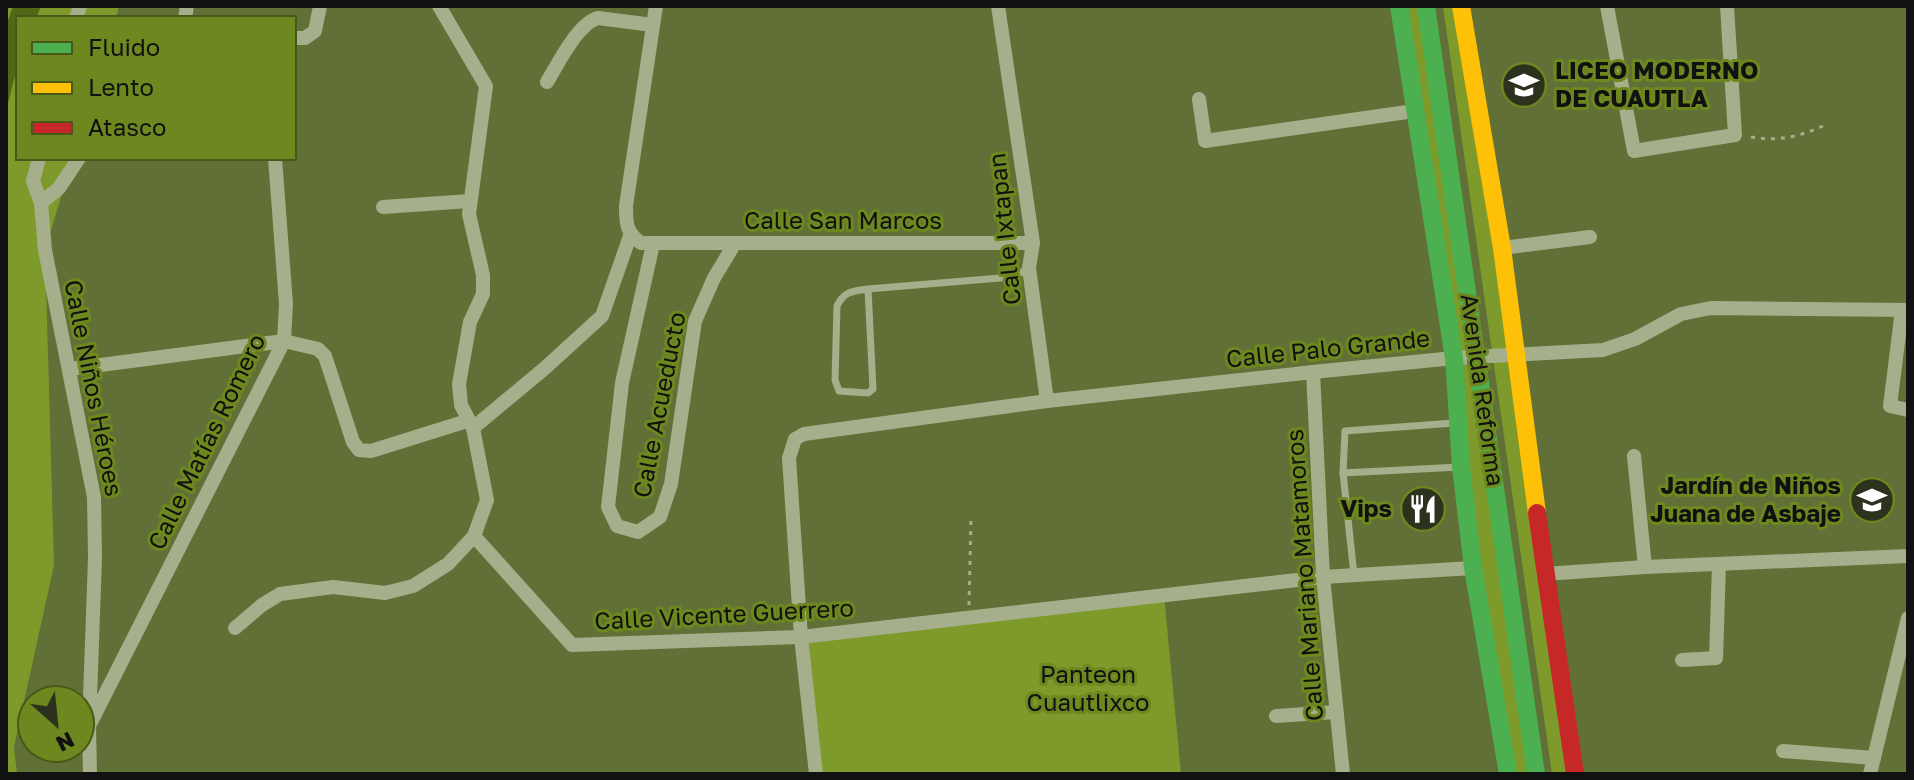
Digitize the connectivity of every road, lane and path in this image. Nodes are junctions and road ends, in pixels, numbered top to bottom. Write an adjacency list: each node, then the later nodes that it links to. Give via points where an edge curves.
1 (320, 6): 12 (street, via 315,31)
2 (439, 6): 21 (street, via 486,86)
3 (656, 6): 11 (street)
4 (998, 6): 27 (street, Calle Ixtapan)
5 (1399, 6): 15 (street)
6 (1426, 6): 34 (street, Avenida Reforma)
7 (1443, 6): 34 (street, Avenida Reforma)
8 (1461, 6): 29 (street)
9 (1607, 6): 17 (street, via 1634,151)
10 (1727, 6): 17 (street)
11 (653, 25): 13 (street, via 591,20); 24 (street, via 626,206)
12 (296, 38)
13 (547, 82)
14 (1199, 99): 15 (street, via 1205,141)
15 (1414, 111): 36 (street)
16 (1827, 124): 17 (path, via 1804,135)
17 (1735, 135)
18 (38, 160): 22 (street, Calle Niños Héroes, via 33,181)
19 (78, 160): 22 (street)
20 (275, 160): 33 (street, Calle Matías Romero)
21 (470, 201): 23 (street); 42 (street, via 483,294 470,322 459,384)
22 (41, 203): 37 (street, Calle Niños Héroes, via 45,250)
23 (383, 207)
24 (630, 236): 28 (street); 42 (street, via 602,316 545,368)
25 (1590, 237): 29 (street)
26 (735, 243): 27 (street, Calle San Marcos); 28 (street, Calle San Marcos); 28 (street, Calle Acueducto, via 695,321 671,484 660,517 638,532 617,526 608,507 622,383)
27 (1033, 243): 30 (street, Calle Ixtapan)
28 (653, 244)
29 (1502, 248): 35 (street)
30 (1029, 268): 31 (lane, via 1012,277); 39 (street, Calle Ixtapan)
31 (868, 289): 31 (lane, via 873,389 839,391 837,306 842,296)
32 (1905, 310): 35 (street, Calle Palo Grande, via 1711,308 1681,314 1603,350); 40 (street, via 1890,406)
33 (284, 341): 37 (street); 42 (street, via 318,349 325,356 359,450); 61 (street, Calle Matías Romero)
34 (1484, 357): 35 (street, Calle Palo Grande); 36 (street, Calle Palo Grande); 69 (street, Avenida Reforma); 70 (street, Avenida Reforma)
35 (1516, 357): 52 (street)
36 (1454, 358): 38 (street, Calle Palo Grande); 41 (street)
37 (70, 369): 60 (street, Calle Niños Héroes, via 94,497)
38 (1313, 372): 39 (street, Calle Palo Grande); 54 (street, Calle Mariano Matamoros)
39 (1047, 401): 58 (street, Calle Palo Grande, via 812,431 795,439 789,458)
40 (1908, 410)
41 (1459, 423): 44 (street); 45 (lane, via 1345,431)
42 (470, 424): 47 (street, via 487,500)
43 (1634, 456): 50 (street)
44 (1461, 467): 45 (lane); 51 (street)
45 (1343, 473): 53 (lane)
46 (971, 519): 55 (path)
47 (474, 536): 57 (street, via 448,564 413,586 385,593 333,587 280,594); 58 (street, Calle Vicente Guerrero, via 572,645)
48 (1908, 556): 49 (street)
49 (1719, 564): 50 (street); 59 (street, via 1716,658)
50 (1645, 567): 52 (street)
51 (1473, 568): 53 (street, Calle Vicente Guerrero); 68 (street)
52 (1545, 574): 71 (street)
53 (1354, 575): 54 (street, Calle Vicente Guerrero)
54 (1323, 577): 55 (street, Calle Vicente Guerrero); 62 (street, Calle Mariano Matamoros)
55 (969, 617): 58 (street, Calle Vicente Guerrero)
56 (1908, 618): 65 (street)
57 (235, 628)
58 (801, 637): 66 (street)
59 (1682, 660)
60 (90, 684)
61 (96, 712)
62 (1336, 712): 63 (street); 67 (street, Calle Mariano Matamoros)
63 (1276, 716)
64 (1783, 751): 65 (street)
65 (1874, 758): 72 (street)
66 (816, 774)
67 (1343, 774)
68 (1508, 774)
69 (1536, 774)
70 (1552, 774)
71 (1575, 774)
72 (1870, 774)

